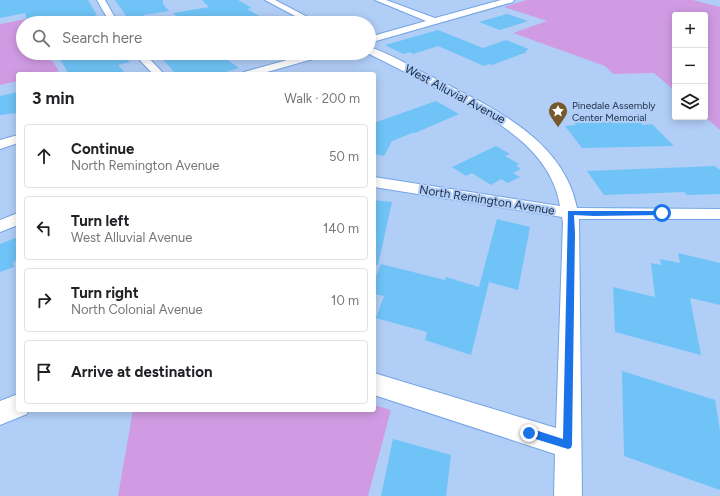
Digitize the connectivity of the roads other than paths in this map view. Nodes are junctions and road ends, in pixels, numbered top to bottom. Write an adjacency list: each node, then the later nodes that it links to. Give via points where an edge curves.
1 (101, 0): 7 (street)
2 (269, 0): 8 (street)
3 (379, 0): 9 (street)
4 (481, 0): 6 (street)
5 (510, 0): 6 (street)
6 (494, 4): 9 (street)
7 (110, 16)
8 (301, 16)
9 (434, 22): 10 (street)
10 (376, 38)
11 (376, 54): 19 (street, West Alluvial Avenue, via 482,107 519,131 538,148 553,167 566,195)
12 (145, 60): 14 (street)
13 (298, 60): 15 (street)
14 (157, 72)
15 (255, 72)
16 (16, 141): 17 (street)
17 (0, 145)
18 (376, 182): 19 (street, North Remington Avenue)
19 (570, 213): 20 (street, North Remington Avenue); 26 (street, West Alluvial Avenue, via 572,234)
20 (720, 214)
21 (16, 220): 22 (street)
22 (0, 226)
23 (376, 385): 26 (street)
24 (16, 407): 25 (street)
25 (0, 413)
26 (568, 445): 27 (street, West Alluvial Avenue)
27 (568, 496)

